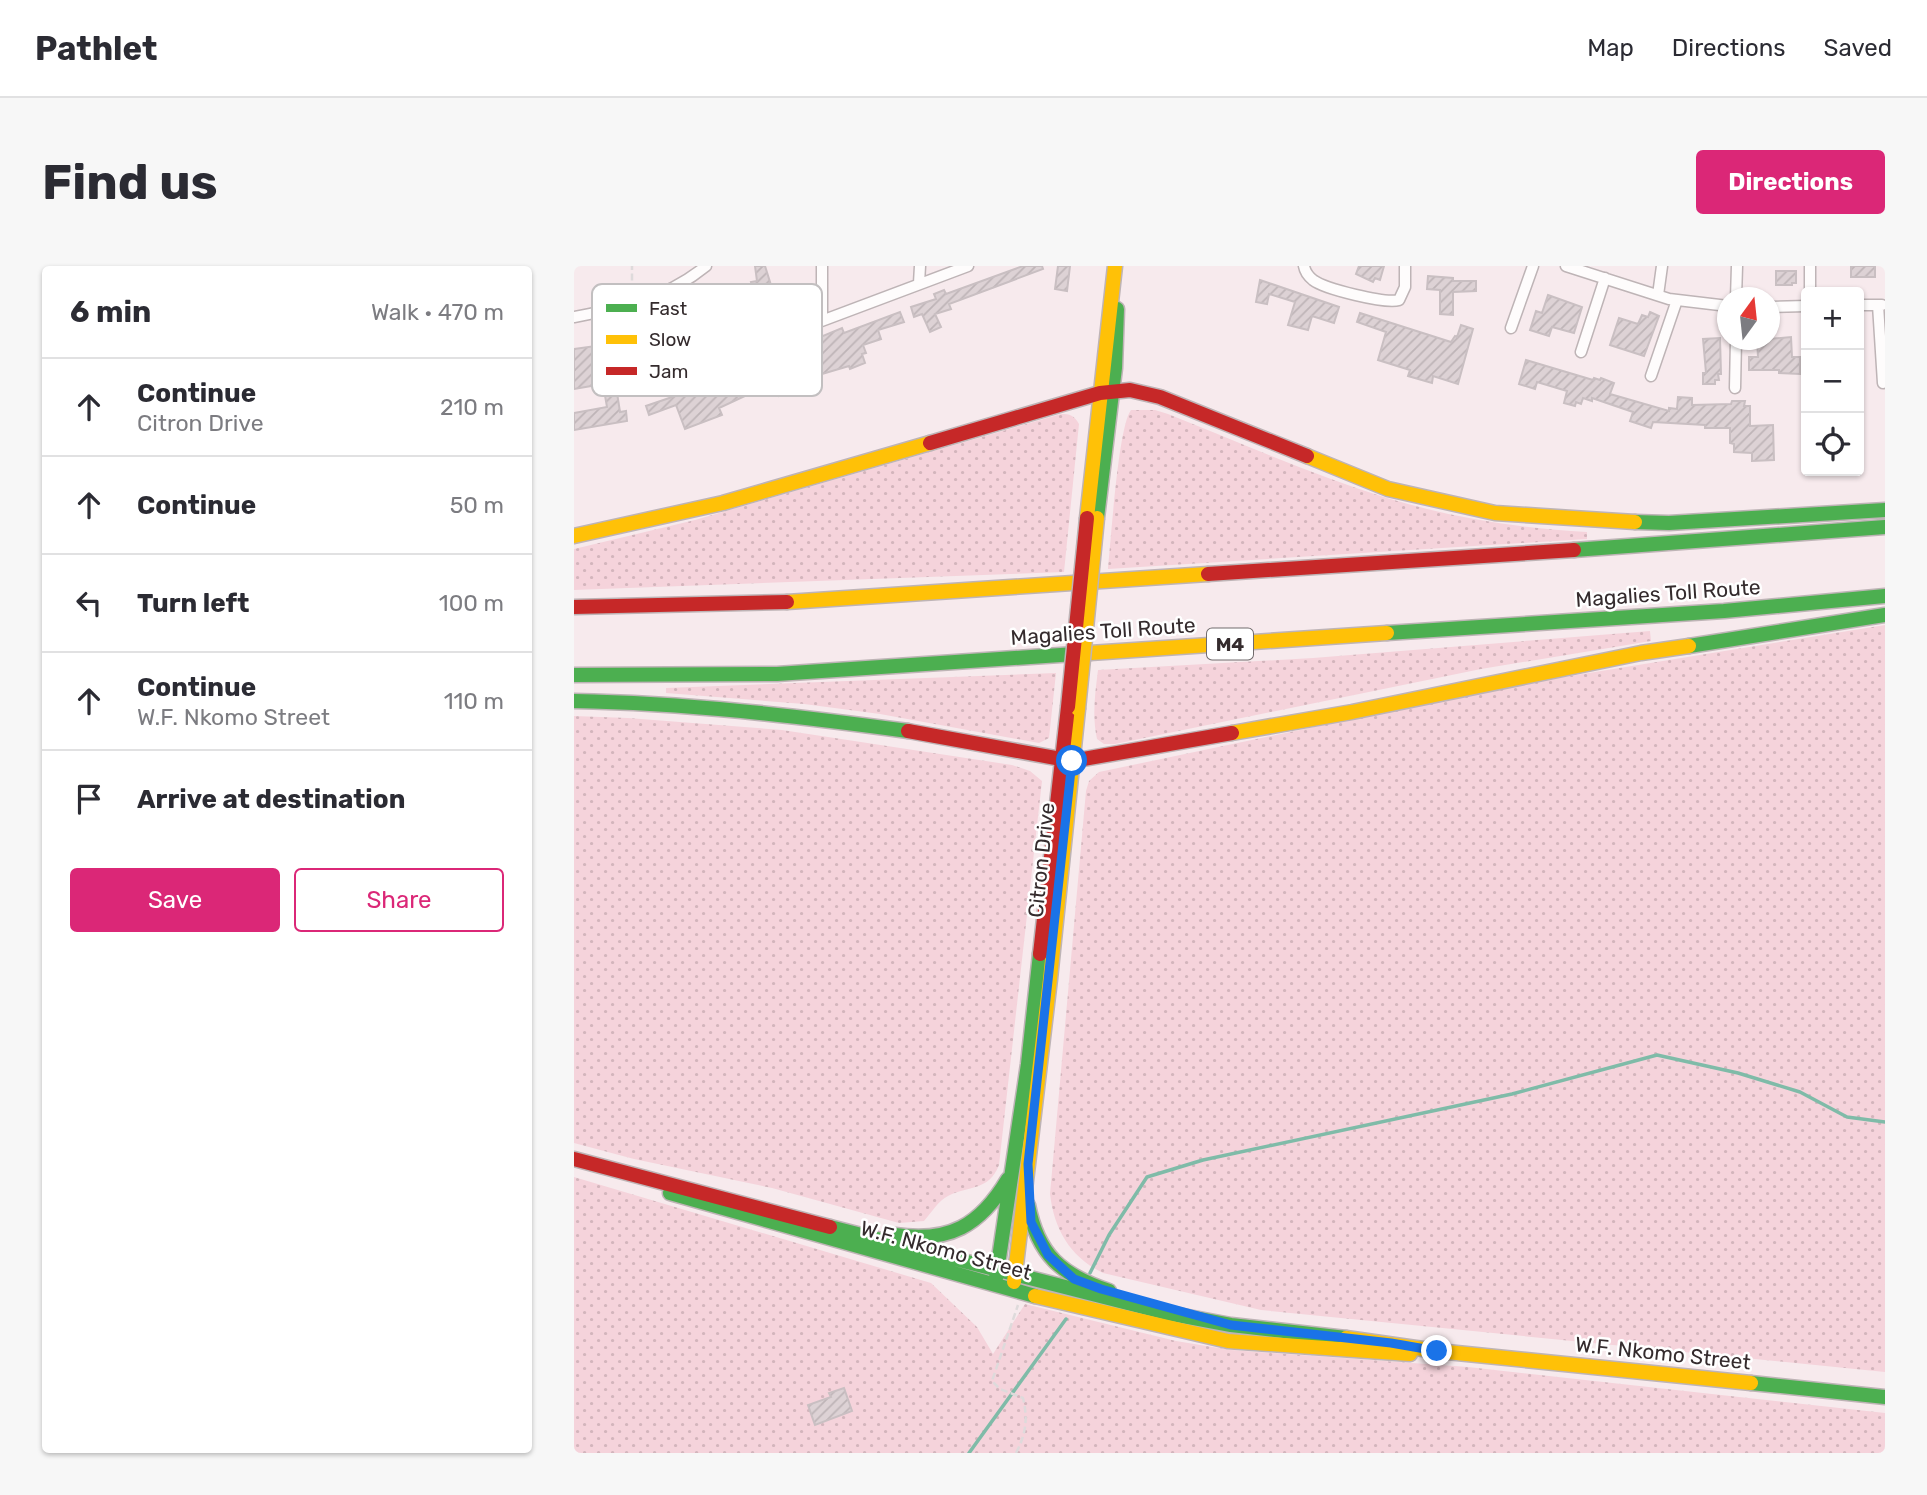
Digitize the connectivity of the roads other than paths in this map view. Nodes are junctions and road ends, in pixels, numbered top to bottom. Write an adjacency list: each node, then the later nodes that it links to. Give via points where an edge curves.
1 (706, 266): 16 (street)
2 (822, 266): 28 (street)
3 (919, 266): 15 (street)
4 (968, 266): 15 (street)
5 (1116, 266): 35 (main road, Citron Drive)
6 (1304, 266): 7 (street, via 1309,276 1324,285 1381,302 1399,300)
7 (1405, 266)
8 (1533, 266): 29 (street)
9 (1566, 266): 13 (street)
10 (1662, 266): 19 (street)
11 (1737, 266): 17 (street)
12 (1810, 266): 18 (street)
13 (1586, 269): 14 (street)
14 (1605, 278): 19 (street); 31 (street)
15 (919, 283): 28 (street)
16 (680, 284)
17 (1736, 287)
18 (1810, 287)
19 (1658, 295): 20 (street)
20 (1677, 300): 21 (street); 32 (street)
21 (1717, 305)
22 (1864, 305): 23 (street)
23 (1882, 305): 33 (street)
24 (1801, 306): 25 (street)
25 (1780, 307)
26 (592, 313): 27 (street)
27 (574, 317)
28 (822, 320)
29 (1511, 328)
30 (1736, 350): 34 (street)
31 (1581, 352)
32 (1651, 376)
33 (1883, 383)
34 (1735, 388)
35 (1106, 391): 36 (main road, via 1137,389 1388,489 1495,513 1669,523); 38 (main road, via 723,503); 44 (main road, Citron Drive, bridge)
36 (1885, 510)
37 (1885, 527): 40 (main road, via 773,603)
38 (574, 536)
39 (1885, 596): 42 (main road, Magalies Toll Route / M4, via 1710,612 777,674)
40 (574, 607)
41 (1885, 615): 44 (main road, via 1641,653 1352,712)
42 (574, 675)
43 (574, 701): 44 (main road, via 785,714)
44 (1067, 760): 46 (main road, Citron Drive)
45 (574, 1159): 48 (main road, W.F. Nkomo Street)
46 (1021, 1162): 48 (main road, via 992,1205 961,1229 931,1239); 49 (main road, Citron Drive); 50 (main road, Citron Drive); 52 (main road, via 1031,1222 1060,1269 1101,1289)
47 (574, 1167): 50 (main road, W.F. Nkomo Street)
48 (720, 1197): 50 (main road, W.F. Nkomo Street)
49 (1015, 1275): 50 (main road, W.F. Nkomo Street); 51 (main road, Citron Drive); 52 (main road, W.F. Nkomo Street)
50 (996, 1278): 51 (main road, W.F. Nkomo Street)
51 (1017, 1292): 53 (main road, W.F. Nkomo Street, via 1228,1341 1399,1353)
52 (1231, 1325): 53 (main road, W.F. Nkomo Street)
53 (1437, 1351): 54 (main road, W.F. Nkomo Street)
54 (1885, 1397)

